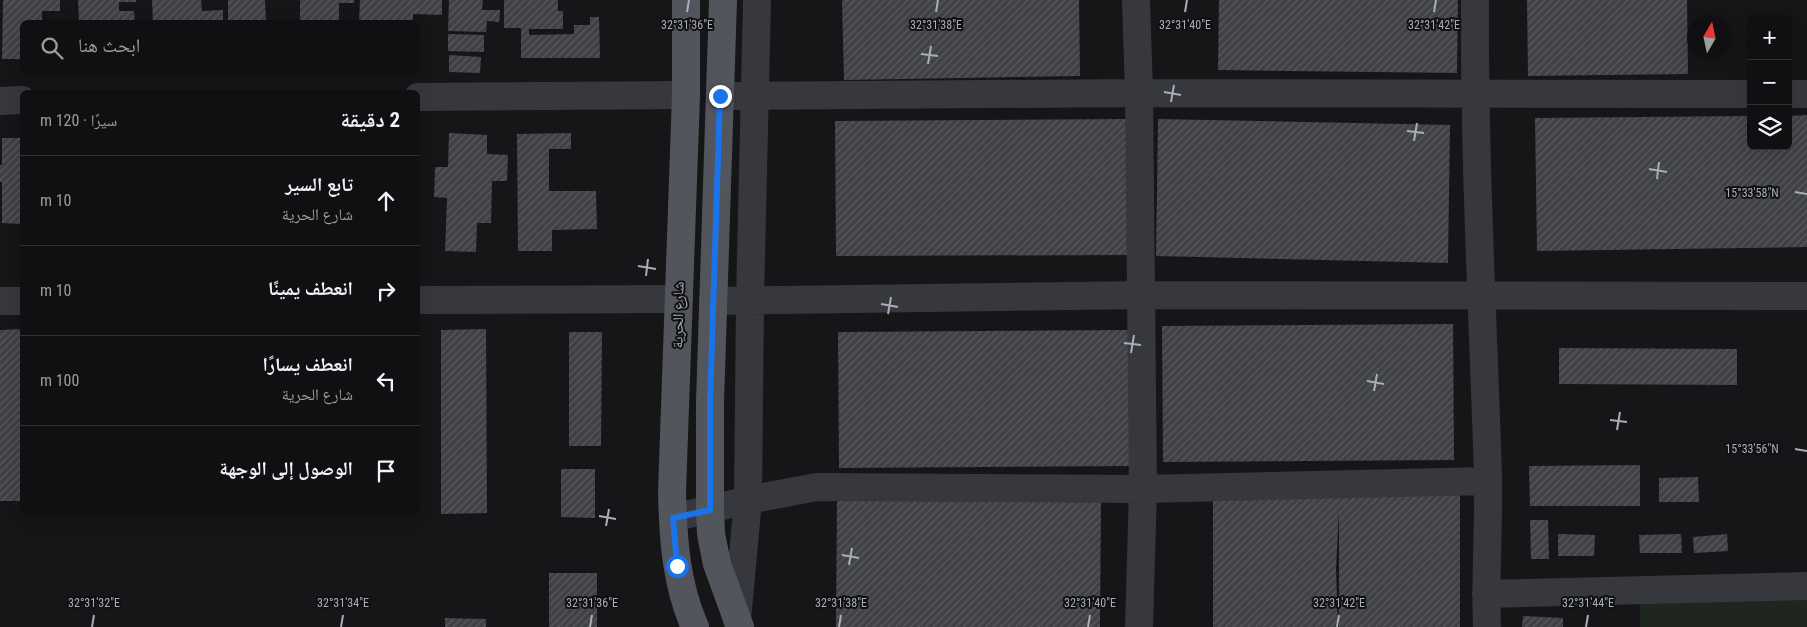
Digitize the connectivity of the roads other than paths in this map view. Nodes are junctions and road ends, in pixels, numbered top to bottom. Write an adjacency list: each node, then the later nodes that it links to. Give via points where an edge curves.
1 (686, 0): 11 (main road, شارع الحرية)
2 (723, 0): 13 (main road)
3 (757, 0): 12 (street)
4 (1136, 0): 6 (street)
5 (1475, 0): 7 (street)
6 (1139, 94): 7 (street); 12 (street); 17 (street)
7 (1474, 94): 8 (street); 18 (street)
8 (1747, 94)
9 (1792, 94): 10 (street)
10 (1807, 94)
11 (686, 95): 14 (street); 20 (main road, شارع الحرية)
12 (755, 95): 13 (street); 24 (street)
13 (720, 96): 25 (main road)
14 (420, 97)
15 (0, 100): 16 (street)
16 (20, 100)
17 (1142, 295): 18 (street); 24 (street); 27 (street)
18 (1482, 296): 19 (street); 26 (street)
19 (1807, 296)
20 (678, 299): 21 (street); 30 (main road, شارع الحرية)
21 (420, 300)
22 (0, 301): 23 (street)
23 (20, 301)
24 (750, 301): 25 (street); 28 (street)
25 (713, 302): 29 (main road)
26 (1488, 481): 27 (street); 32 (street)
27 (1143, 489): 28 (street, via 817,487); 35 (street)
28 (748, 500): 29 (street); 33 (street)
29 (710, 510): 30 (street); 33 (main road, via 717,564)
30 (673, 518): 34 (main road, شارع الحرية, via 677,566)
31 (1807, 586): 32 (street)
32 (1486, 594): 36 (street)
33 (738, 624)
34 (694, 627)
35 (1139, 627)
36 (1487, 627)

